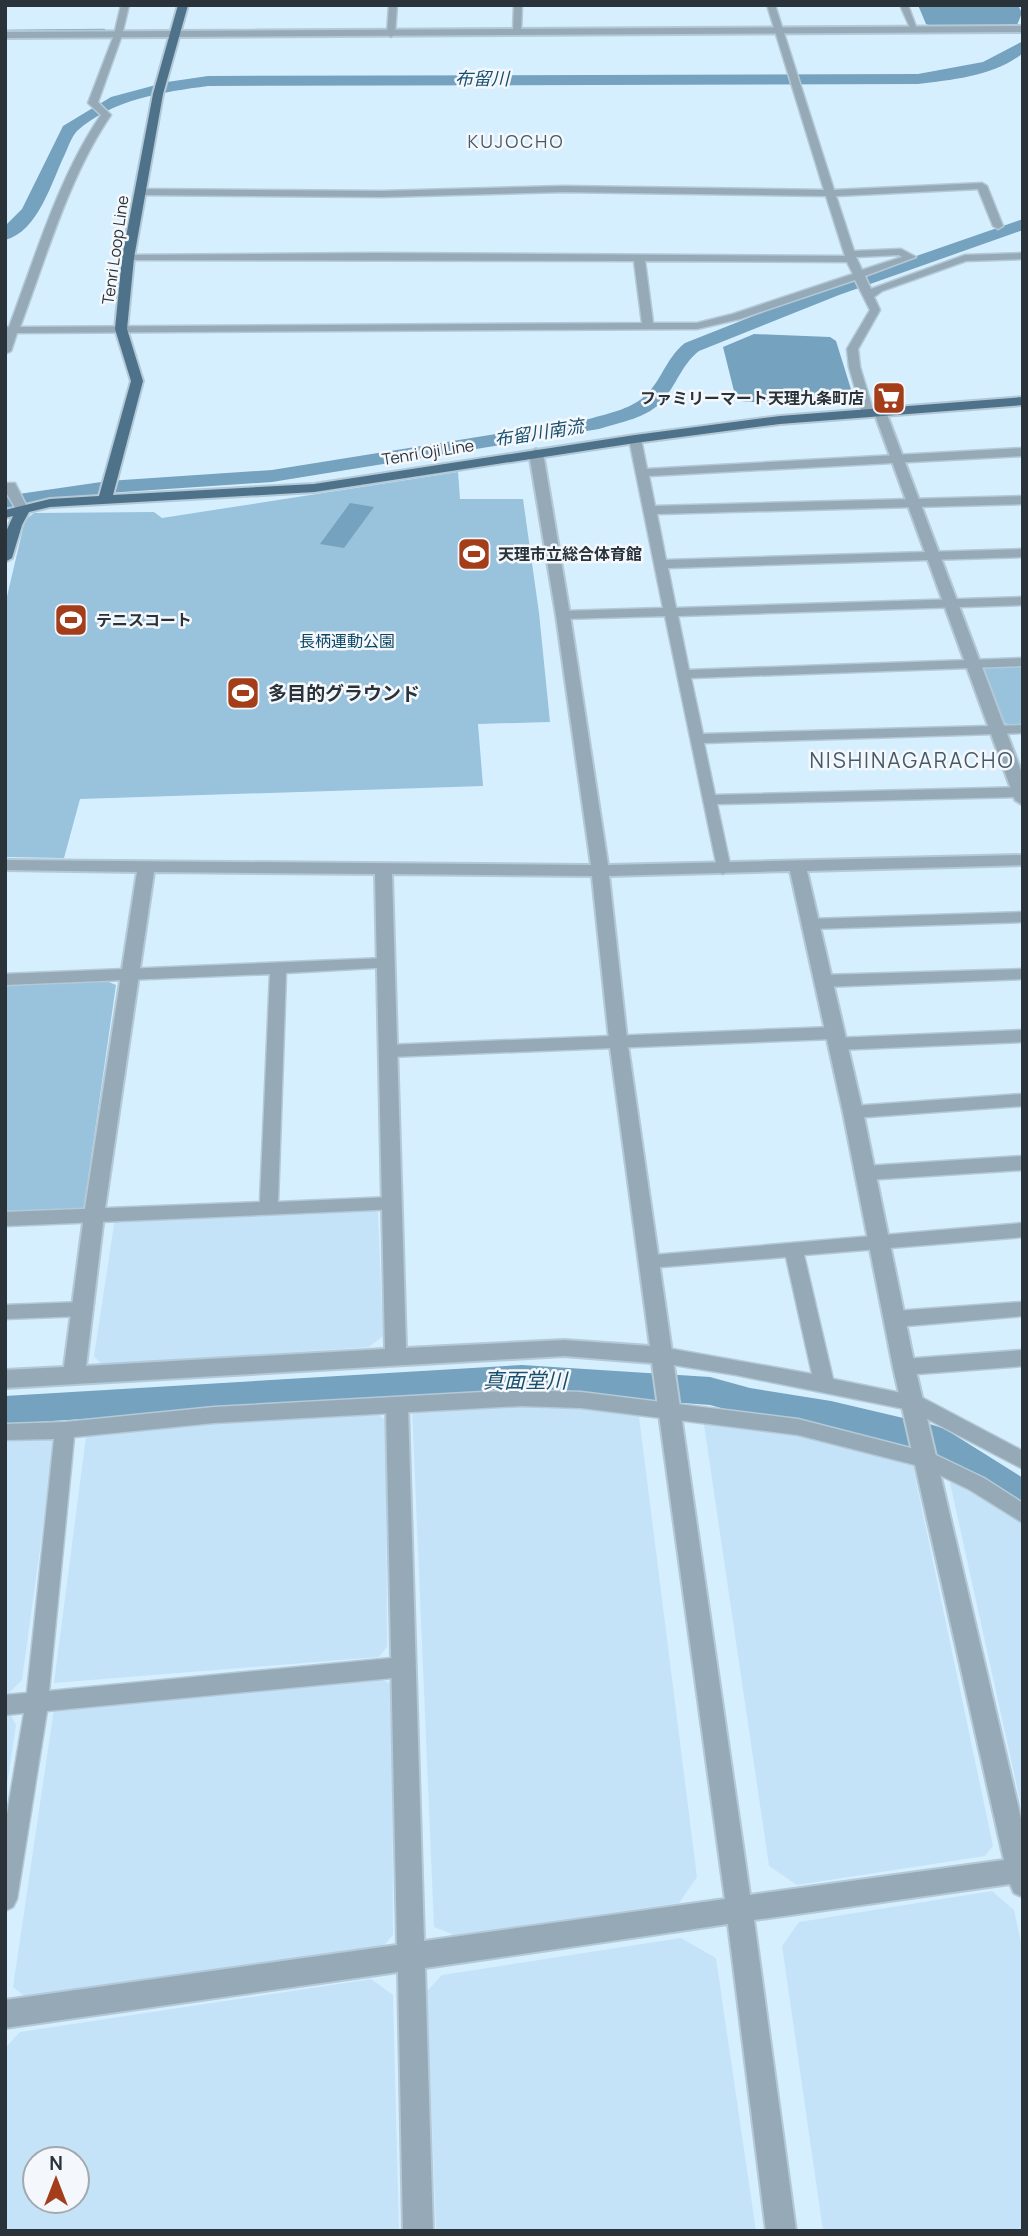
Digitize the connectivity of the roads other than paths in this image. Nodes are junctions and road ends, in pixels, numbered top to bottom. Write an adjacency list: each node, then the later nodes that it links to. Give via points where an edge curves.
1 (125, 5): 11 (street)
2 (183, 5): 12 (main road, Tenri Loop Line)
3 (393, 5): 13 (street)
4 (518, 5): 10 (street)
5 (771, 5): 8 (street)
6 (904, 5): 9 (street)
7 (1023, 29): 9 (street)
8 (780, 30): 9 (street); 10 (street); 17 (street)
9 (915, 30)
10 (517, 33): 13 (street)
11 (118, 34): 12 (street); 14 (street); 27 (street, via 93,103 106,115 90,138)
12 (173, 34): 13 (street); 15 (main road, Tenri Loop Line)
13 (391, 34)
14 (5, 35)
15 (159, 88): 16 (main road, Tenri Loop Line)
16 (141, 192): 17 (street); 22 (main road, Tenri Loop Line)
17 (830, 193): 18 (street, via 982,186); 21 (street)
18 (998, 226)
19 (1023, 256): 24 (street, via 965,258)
20 (639, 257): 21 (street); 22 (street); 25 (street)
21 (850, 257): 23 (street); 23 (street, via 901,252 911,257)
22 (128, 258): 26 (main road, Tenri Loop Line)
23 (857, 275): 24 (street); 25 (street, via 736,317 697,326)
24 (868, 294): 30 (street, via 875,310 853,343 851,356)
25 (648, 328): 26 (street)
26 (121, 329): 27 (street); 37 (main road, Tenri Loop Line, via 137,381)
27 (9, 330): 28 (street)
28 (5, 351)
29 (1023, 401): 30 (main road, Tenri Oji Line)
30 (874, 412): 31 (main road, Tenri Oji Line); 34 (street)
31 (635, 439): 33 (main road, Tenri Oji Line); 35 (street)
32 (1023, 452): 34 (street)
33 (536, 453): 37 (main road, Tenri Oji Line, via 314,488); 50 (street)
34 (896, 458): 35 (street); 39 (street)
35 (642, 473): 41 (street)
36 (8, 487): 40 (street)
37 (105, 497): 40 (main road, Tenri Oji Line)
38 (1023, 500): 39 (street)
39 (913, 505): 41 (street); 44 (street)
40 (22, 509): 42 (main road, Tenri Oji Line); 45 (main road)
41 (649, 510): 46 (street)
42 (5, 514)
43 (1023, 553): 44 (street)
44 (932, 556): 46 (street); 48 (street)
45 (5, 558)
46 (661, 564): 49 (street)
47 (1023, 601): 48 (street)
48 (949, 603): 49 (street); 52 (street)
49 (670, 611): 50 (street); 53 (street)
50 (563, 614): 65 (street)
51 (1023, 662): 52 (street)
52 (975, 664): 53 (street); 55 (street)
53 (683, 674): 56 (street)
54 (1023, 729): 55 (street)
55 (999, 730): 56 (street); 57 (street)
56 (696, 739): 58 (street)
57 (1022, 795): 58 (street)
58 (709, 800): 63 (street)
59 (1023, 860): 62 (street)
60 (5, 865): 61 (street)
61 (145, 866): 64 (street); 71 (street)
62 (797, 866): 63 (street); 67 (street)
63 (723, 869): 65 (street)
64 (383, 870): 65 (street); 68 (street)
65 (600, 871): 76 (street)
66 (1023, 917): 67 (street)
67 (810, 924): 73 (street)
68 (385, 963): 69 (street); 77 (street)
69 (278, 968): 71 (street); 83 (street)
70 (1023, 974): 73 (street)
71 (130, 975): 72 (street); 84 (street)
72 (5, 980)
73 (823, 981): 75 (street)
74 (1023, 1036): 75 (street)
75 (835, 1039): 76 (street); 79 (street)
76 (618, 1040): 77 (street); 89 (street)
77 (388, 1051): 82 (street)
78 (1023, 1100): 79 (street)
79 (853, 1112): 81 (street)
80 (1023, 1163): 81 (street)
81 (866, 1173): 87 (street)
82 (392, 1204): 83 (street); 94 (street)
83 (269, 1209): 84 (street)
84 (94, 1216): 85 (street); 91 (street)
85 (5, 1219)
86 (1023, 1230): 87 (street)
87 (878, 1241): 88 (street); 93 (street)
88 (793, 1248): 89 (street); 100 (street)
89 (649, 1261): 96 (street)
90 (1023, 1308): 93 (street)
91 (83, 1309): 92 (street); 98 (street)
92 (5, 1312)
93 (895, 1319): 97 (street)
94 (396, 1356): 96 (street, via 564,1348); 98 (street)
95 (1023, 1358): 97 (street)
96 (662, 1362): 100 (street); 102 (street)
97 (904, 1367): 103 (street)
98 (74, 1377): 99 (street)
99 (5, 1379)
100 (824, 1384): 103 (street)
101 (397, 1407): 102 (street, via 521,1398); 104 (street, via 214,1415); 109 (street)
102 (668, 1408): 106 (street, via 798,1427); 114 (street)
103 (915, 1409): 106 (street); 107 (street)
104 (65, 1430): 105 (street); 110 (street)
105 (5, 1432)
106 (926, 1457): 108 (street); 112 (street)
107 (1023, 1461)
108 (1023, 1514)
109 (403, 1667): 110 (street); 115 (street)
110 (37, 1703): 111 (street); 113 (street)
111 (5, 1705)
112 (1022, 1875): 114 (street)
113 (5, 1899)
114 (739, 1908): 115 (street); 118 (street)
115 (412, 1957): 116 (street); 117 (street)
116 (5, 2014)
117 (418, 2231)
118 (781, 2231)

